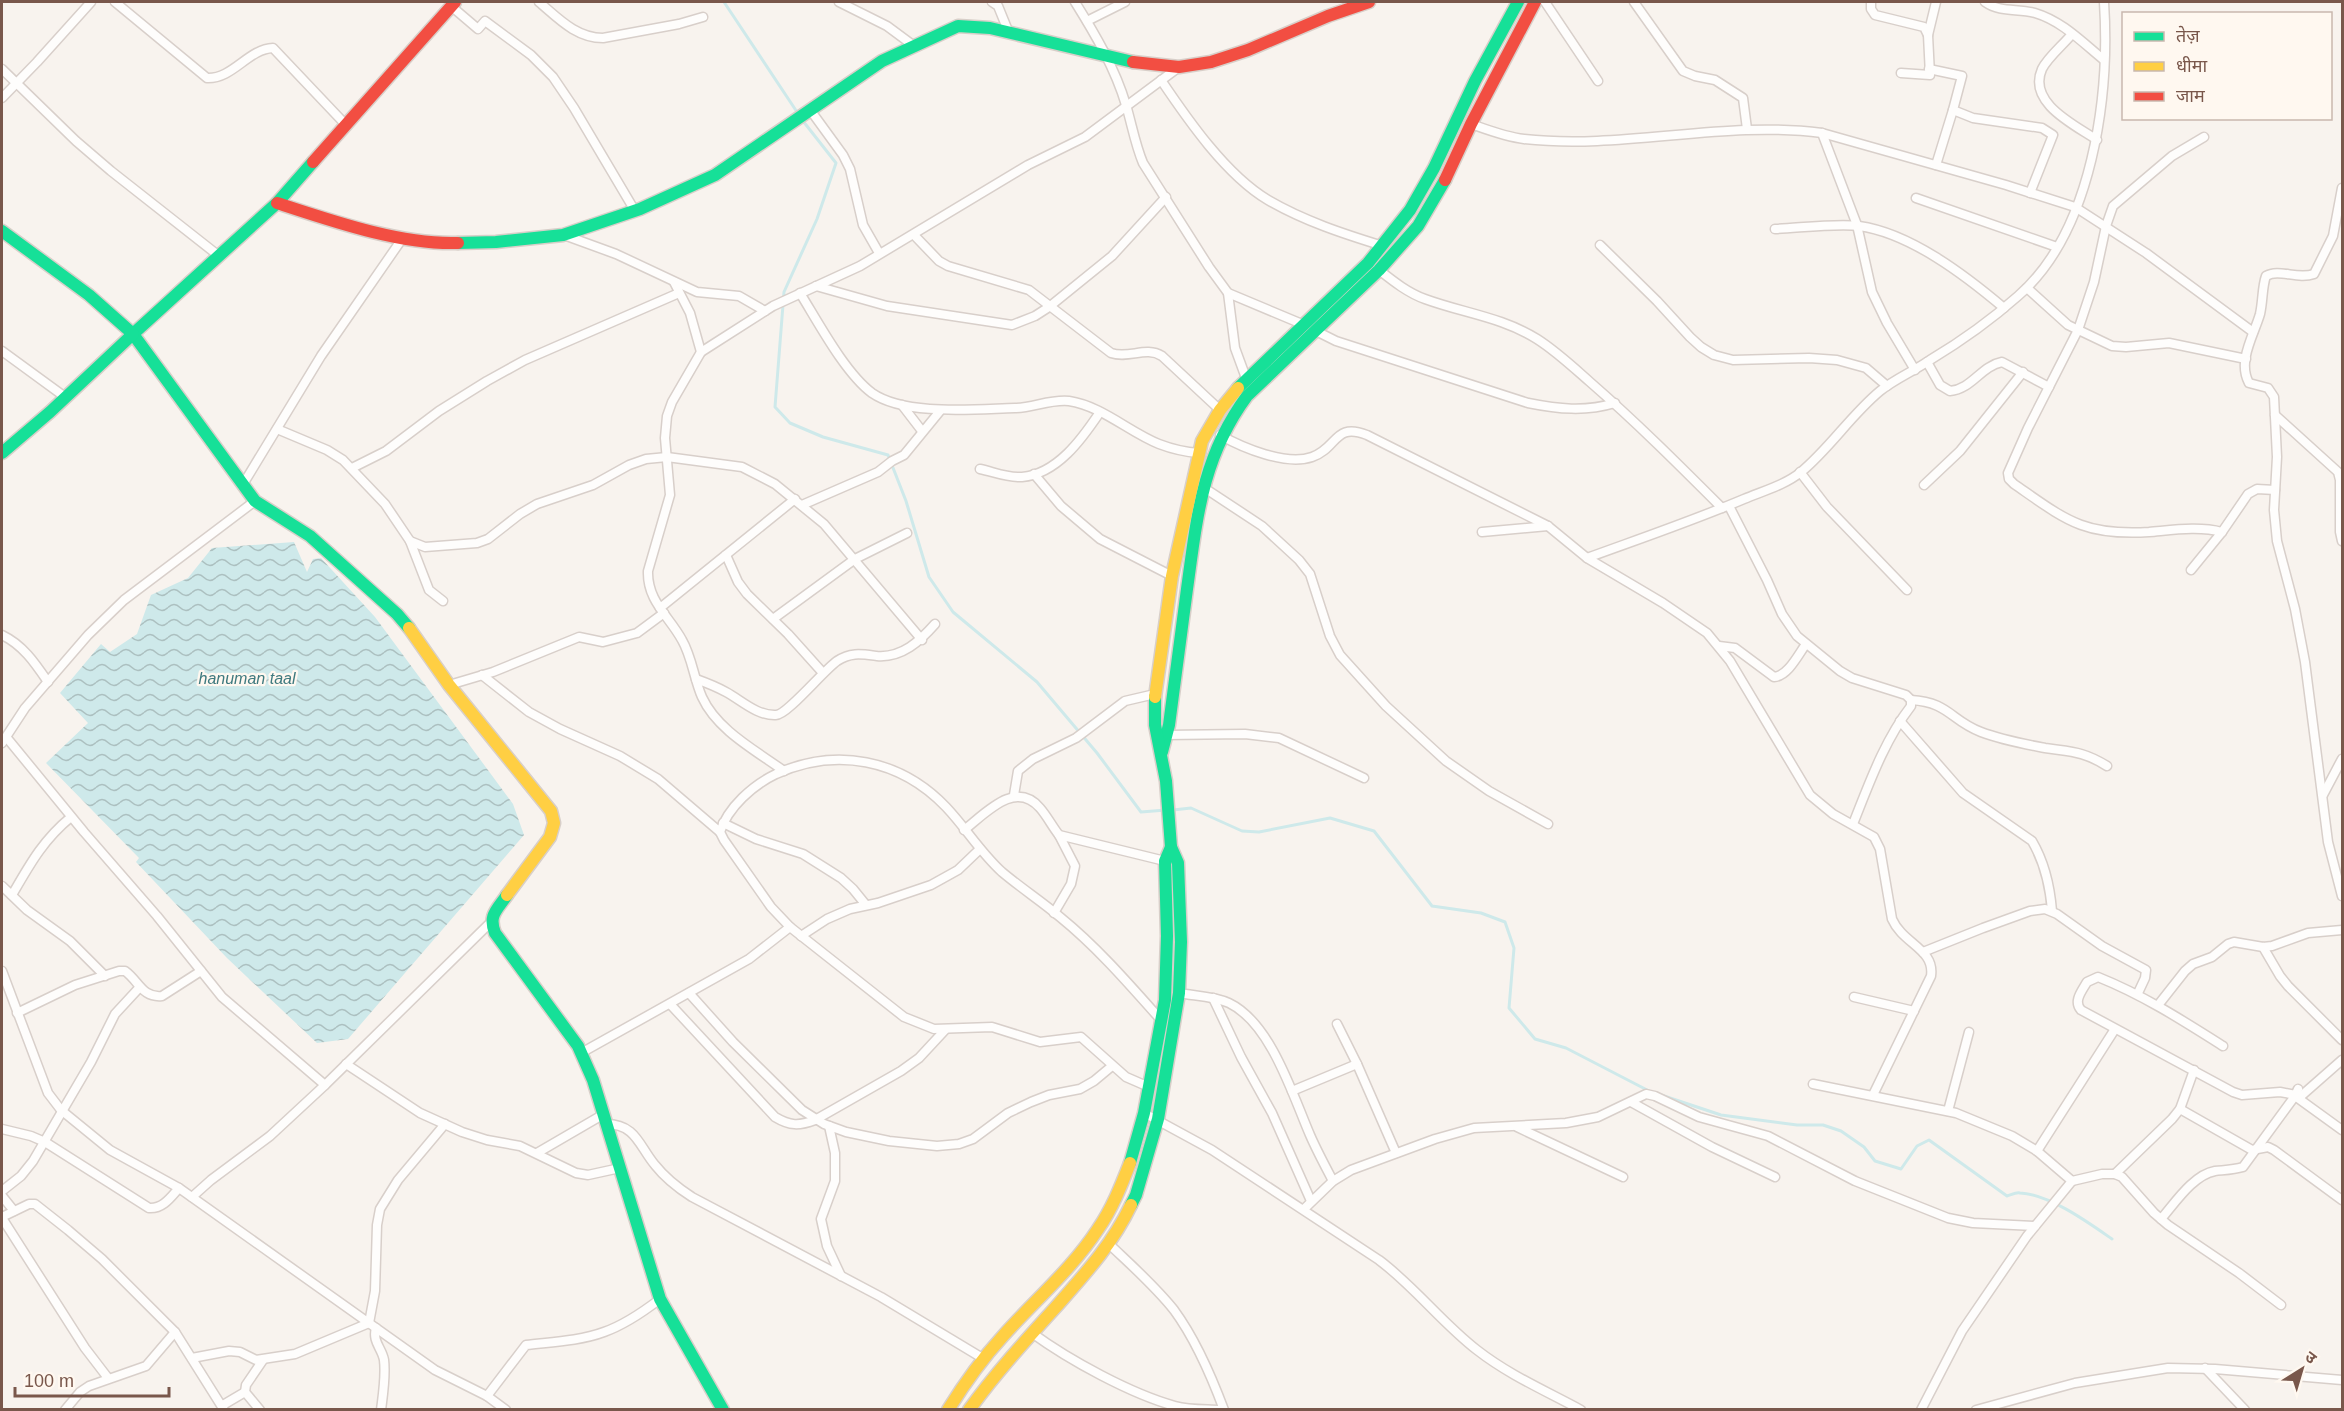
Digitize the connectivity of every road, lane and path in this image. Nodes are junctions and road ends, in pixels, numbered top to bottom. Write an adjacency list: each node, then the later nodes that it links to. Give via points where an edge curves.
1 (91, 2): 32 (street)
2 (116, 2): 38 (street, via 207,78 216,78 260,50 273,48)
3 (539, 2): 18 (street, via 569,27 591,38 679,24)
4 (839, 2): 23 (street, via 887,26)
5 (992, 2): 20 (street, via 998,6)
6 (1075, 2): 19 (street)
7 (1125, 2): 19 (street)
8 (1369, 2): 26 (street, via 1328,15 1248,50)
9 (1518, 2): 61 (street, via 1429,177)
10 (1535, 2): 37 (street)
11 (1545, 2): 31 (street)
12 (1634, 2): 39 (street, via 1683,71 1715,80 1743,98)
13 (1871, 2): 21 (street, via 1875,15 1924,27)
14 (1936, 2): 21 (street)
15 (1985, 2): 22 (street, via 1994,8 2033,12 2058,22)
16 (2104, 2): 25 (street)
17 (453, 4): 38 (street); 50 (street, via 478,29 485,21 553,77)
18 (703, 16)
19 (1087, 21): 24 (street)
20 (1009, 33): 23 (street, via 958,26); 24 (street)
21 (1928, 34): 28 (street)
22 (2072, 34): 25 (street); 42 (street, via 2042,69 2039,82 2043,98 2056,112)
23 (914, 46): 36 (street, via 882,61)
24 (1107, 57): 26 (street); 34 (street)
25 (2104, 60): 42 (street)
26 (1179, 67): 30 (street)
27 (2, 69): 32 (street)
28 (1929, 69): 29 (street, via 1930,75); 35 (street, via 1962,76)
29 (1901, 73)
30 (1161, 80): 34 (street); 61 (street, via 1197,132 1248,185 1267,199 1333,231)
31 (1598, 81)
32 (16, 83): 33 (street); 64 (street, via 111,171)
33 (2, 98)
34 (1127, 106): 46 (street, via 1143,163); 56 (street, via 1085,137 1028,165)
35 (1953, 110): 43 (street); 45 (street, via 1973,118 2042,128 2053,135)
36 (808, 113): 50 (street, via 715,175); 63 (street, via 843,155 863,225)
37 (1471, 124): 39 (street, via 1539,140 1600,140); 65 (street, via 1418,226)
38 (346, 125): 48 (street)
39 (1747, 129): 40 (street)
40 (1822, 134): 43 (street); 51 (street)
41 (2205, 137): 52 (street, via 2172,156 2113,206)
42 (2097, 140): 49 (street)
43 (1936, 165): 45 (street)
44 (2343, 189): 57 (street)
45 (2030, 193): 49 (street)
46 (1166, 197): 70 (street); 72 (street, via 1112,256)
47 (1916, 198): 62 (street)
48 (277, 203): 58 (street, via 355,228); 64 (street)
49 (2075, 207): 52 (street); 62 (street)
50 (635, 211): 55 (street)
51 (1857, 225): 53 (street); 74 (street, via 1885,232 1914,246 1951,267); 84 (street, via 1872,292)
52 (2106, 226): 76 (street); 78 (street)
53 (1775, 229)
54 (2, 231): 79 (street, via 89,295)
55 (563, 235): 58 (street, via 439,244); 66 (street, via 616,254)
56 (914, 235): 63 (street); 72 (street, via 948,266 1029,290)
57 (2333, 236): 59 (street); 78 (street, via 2314,274 2266,276)
58 (402, 238): 96 (street)
59 (2343, 242)
60 (1600, 245): 87 (street, via 1690,337 1714,355 1733,360 1837,360 1866,369)
61 (1383, 246): 75 (street)
62 (2057, 247): 68 (street)
63 (879, 253): 67 (street)
64 (219, 256): 79 (street)
65 (1379, 270): 77 (street); 90 (street, via 1425,299 1489,317 1537,339)
66 (674, 282): 69 (street); 73 (street, via 709,295 739,296)
67 (816, 286): 71 (street); 72 (street, via 887,306 1012,325)
68 (2027, 288): 74 (street); 76 (street, via 2067,325)
69 (679, 293): 81 (street, via 690,313); 102 (street, via 525,360 439,411 386,451)
70 (1228, 293): 75 (street); 86 (street, via 1234,348)
71 (797, 295): 73 (street); 91 (street, via 864,386)
72 (1049, 307): 92 (street, via 1111,353 1148,351 1162,356)
73 (769, 308): 81 (street)
74 (2004, 308): 83 (street)
75 (1302, 324): 86 (street)
76 (2078, 330): 82 (street, via 2112,346 2169,343); 88 (street)
77 (1316, 331): 90 (street, via 1528,403 1560,410); 98 (street, via 1247,396)
78 (2253, 332): 82 (street)
79 (133, 334): 89 (street); 107 (street)
80 (2, 351): 89 (street)
81 (701, 352): 101 (street, via 667,416)
82 (2246, 359): 95 (street, via 2249,383 2272,391)
83 (1927, 362): 84 (street); 85 (street, via 1940,385 1950,391 1966,386 1997,363)
84 (1915, 370): 87 (street)
85 (2023, 372): 88 (street); 106 (street, via 1960,451)
86 (1246, 378): 92 (street)
87 (1887, 386): 104 (street)
88 (2049, 387): 115 (street, via 2010,464 2009,478 2014,484 2082,527 2104,532)
89 (65, 397): 99 (street)
90 (1615, 403): 112 (street)
91 (902, 405): 93 (street); 97 (street)
92 (1220, 410): 100 (street)
93 (940, 411): 94 (street, via 1022,408 1067,401); 97 (street)
94 (1100, 412): 100 (street, via 1158,443); 105 (street, via 1073,449)
95 (2275, 415): 109 (street); 118 (street, via 2338,472)
96 (276, 429): 102 (street, via 327,450); 107 (street)
97 (922, 431): 111 (street, via 904,455 878,472)
98 (1220, 435): 108 (street); 113 (street, via 1261,453 1310,458 1323,452 1344,432 1354,430)
99 (2, 453)
100 (1199, 453): 123 (street)
101 (667, 457): 111 (street, via 742,467); 117 (street, via 629,465 593,485 537,504 477,543 425,547); 126 (street, via 670,495 648,571 651,595)
102 (352, 468): 117 (street, via 385,504)
103 (980, 469): 105 (street, via 1012,477)
104 (1800, 472): 112 (street); 124 (street, via 1827,507)
105 (1034, 474): 123 (street, via 1061,506 1100,539)
106 (1924, 485)
107 (242, 486): 110 (street)
108 (1203, 487): 141 (street); 151 (street, via 1262,526 1299,560 1310,574 1340,655 1386,706 1446,761)
109 (2275, 490): 115 (street, via 2253,490); 149 (street, via 2277,541 2305,662)
110 (255, 501): 136 (street, via 124,600); 137 (street, via 310,536 398,614)
111 (799, 502): 119 (street); 121 (street)
112 (1726, 507): 120 (street); 131 (street, via 1788,626)
113 (1548, 526): 114 (street); 120 (street)
114 (1482, 532)
115 (2222, 532): 122 (street)
116 (907, 533): 121 (street)
117 (410, 541): 125 (street, via 429,590)
118 (2343, 541)
119 (726, 555): 126 (street); 127 (street, via 738,582)
120 (1587, 558): 132 (street, via 1663,603 1707,633)
121 (855, 559): 127 (street); 130 (street)
122 (2191, 570)
123 (1172, 576): 138 (street)
124 (1907, 590)
125 (443, 601)
126 (662, 610): 134 (street, via 637,633 603,642 579,637); 135 (street, via 684,642)
127 (773, 619): 133 (street)
128 (935, 624): 130 (street)
129 (2, 635): 136 (street, via 30,657)
130 (922, 640): 133 (street, via 895,654 848,655)
131 (1806, 644): 132 (street, via 1780,677 1774,677 1735,648); 139 (street, via 1840,671)
132 (1719, 646): 152 (street, via 1810,795)
133 (823, 673): 135 (street, via 788,710 774,715)
134 (482, 675): 137 (street); 153 (street, via 529,712 658,779)
135 (696, 679): 146 (street, via 708,708 731,733)
136 (48, 682): 142 (street)
137 (449, 685): 165 (street, via 542,798 554,824 550,837)
138 (1155, 694): 143 (street); 148 (street, via 1125,701 1076,738 1033,759 1018,771)
139 (1911, 700): 140 (street); 145 (street, via 1942,707 1979,732 2082,753)
140 (1900, 721): 152 (street); 163 (street, via 1963,793 2031,841 2047,874)
141 (1167, 735): 143 (street); 147 (street, via 1245,734 1279,738)
142 (4, 741): 150 (street)
143 (1161, 756): 156 (street)
144 (2343, 759): 149 (street)
145 (2107, 766)
146 (784, 771): 153 (street, via 750,791); 154 (street, via 843,759 890,769 920,785 946,807)
147 (1364, 778)
148 (1014, 795): 154 (street); 155 (street, via 1038,806)
149 (2323, 795): 161 (street, via 2328,842)
150 (71, 817): 160 (street, via 45,841); 171 (street)
151 (1548, 824)
152 (1853, 824): 170 (street, via 1874,837 1880,849 1892,919 1900,934)
153 (722, 827): 162 (street, via 803,854 841,878); 166 (street, via 771,908)
154 (964, 830): 157 (street)
155 (1059, 835): 158 (street); 164 (street, via 1075,866 1071,884)
156 (1171, 847): 158 (street); 176 (street, via 1178,863)
157 (980, 849): 162 (street, via 958,870 931,885); 164 (street)
158 (1165, 861): 184 (street, via 1167,936)
159 (2, 886): 160 (street)
160 (12, 895): 173 (street, via 70,941)
161 (2343, 896)
162 (866, 905): 168 (street, via 827,919)
163 (2052, 911): 170 (street, via 2030,911); 177 (street, via 2102,946 2146,970)
164 (1054, 913): 184 (street, via 1117,970)
165 (491, 922): 191 (street); 193 (street)
166 (790, 927): 168 (street); 175 (street, via 749,959)
167 (2343, 930): 169 (street, via 2308,933)
168 (801, 936): 187 (street, via 904,1017)
169 (2263, 947): 181 (street, via 2228,944 2185,971); 189 (street, via 2288,986)
170 (1923, 952): 182 (street, via 1929,958 1931,976)
171 (201, 971): 174 (street, via 162,996 149,995); 198 (street, via 222,998)
172 (2, 972): 183 (street)
173 (105, 976): 174 (street, via 125,971); 183 (street, via 75,984)
174 (139, 988): 205 (street, via 115,1014)
175 (689, 993): 180 (street); 210 (street, via 769,1079)
176 (1179, 993): 179 (street); 209 (street)
177 (2138, 993): 181 (street); 186 (street, via 2098,978 2087,982 2078,1006)
178 (1854, 997): 182 (street)
179 (1213, 998): 200 (street, via 1230,1004 1259,1030); 232 (street, via 1272,1113)
180 (670, 1004): 191 (street); 210 (street, via 775,1117 793,1125)
181 (2159, 1005): 190 (street)
182 (1914, 1011): 202 (street)
183 (17, 1013): 205 (street, via 48,1094)
184 (1161, 1020): 199 (street)
185 (1337, 1024): 194 (street)
186 (2115, 1029): 196 (street); 218 (street)
187 (945, 1030): 195 (street, via 992,1027 1040,1042 1081,1037); 210 (street, via 901,1071)
188 (1969, 1032): 206 (street)
189 (2343, 1040)
190 (2223, 1046)
191 (581, 1053): 208 (street)
192 (2343, 1059): 201 (street, via 2305,1094)
193 (346, 1064): 198 (street); 211 (street, via 412,1108)
194 (1357, 1064): 200 (street); 220 (street)
195 (1112, 1066): 199 (street); 213 (street, via 1080,1089 1049,1095 1008,1113 973,1139 959,1144 889,1141)
196 (2194, 1070): 201 (street, via 2242,1095); 204 (street)
197 (1813, 1084): 202 (street)
198 (325, 1085): 230 (street, via 270,1136)
199 (1149, 1087): 207 (street)
200 (1292, 1091): 225 (street)
201 (2297, 1093): 215 (street); 217 (street)
202 (1873, 1095): 206 (street)
203 (1631, 1102): 212 (street, via 1598,1117); 223 (street); 237 (street, via 1646,1094 1699,1117 1768,1136 1855,1181 1948,1218)
204 (2180, 1108): 217 (street, via 2246,1147); 222 (street)
205 (61, 1110): 216 (street); 227 (street, via 110,1150)
206 (1948, 1111): 218 (street, via 2012,1136)
207 (1144, 1113): 209 (street); 246 (street, via 1130,1163 1098,1230)
208 (605, 1117): 219 (street); 221 (street); 239 (street, via 633,1133 671,1183)
209 (1158, 1119): 233 (street); 238 (street, via 1136,1195)
210 (815, 1120): 213 (street)
211 (445, 1124): 219 (street); 242 (street, via 398,1180 380,1209)
212 (1514, 1125): 220 (street, via 1474,1128); 224 (street)
213 (829, 1126): 239 (street, via 836,1153 835,1181 821,1219 827,1246)
214 (2, 1129): 216 (street)
215 (2343, 1130)
216 (45, 1142): 227 (street, via 149,1208 164,1204); 228 (street, via 21,1176)
217 (2258, 1149): 231 (street, via 2274,1150); 236 (street, via 2243,1167 2199,1177)
218 (2037, 1151): 226 (street)
219 (537, 1153): 221 (street, via 576,1173 588,1175)
220 (1396, 1153): 225 (street)
221 (620, 1168): 240 (street)
222 (2115, 1174): 226 (street); 236 (street, via 2129,1183)
223 (1775, 1177)
224 (1623, 1178)
225 (1333, 1181): 232 (street)
226 (2072, 1182): 237 (street)
227 (179, 1188): 230 (street)
228 (2, 1191)
229 (2, 1196): 234 (street)
230 (192, 1197): 242 (street)
231 (2343, 1200)
232 (1311, 1201): 233 (street)
233 (1304, 1209): 254 (street, via 1402,1278 1494,1363)
234 (14, 1211): 235 (street); 243 (street, via 29,1204 42,1208 102,1259)
235 (2, 1218): 249 (street)
236 (2160, 1219): 241 (street)
237 (2035, 1226): 263 (street, via 1962,1331)
238 (1109, 1244): 244 (street); 262 (street, via 1174,1310 1194,1342)
239 (841, 1276): 246 (street)
240 (660, 1299): 252 (street, via 603,1333 526,1345); 259 (street)
241 (2281, 1305)
242 (372, 1326): 247 (street, via 295,1354); 252 (street, via 435,1370); 257 (street, via 383,1357)
243 (175, 1332): 245 (street); 249 (street, via 146,1366)
244 (1032, 1333): 261 (street); 262 (street, via 1060,1353 1132,1389 1175,1406)
245 (192, 1358): 247 (street, via 229,1351); 253 (street)
246 (984, 1359): 260 (street)
247 (263, 1360): 251 (street, via 246,1385)
248 (2205, 1368): 250 (street); 264 (street, via 2168,1368 2074,1383); 265 (street)
249 (108, 1378): 255 (street, via 80,1392)
250 (2343, 1380)
251 (246, 1392): 253 (street); 256 (street)
252 (488, 1396): 258 (street)
253 (224, 1407)
254 (1575, 1408)
255 (65, 1410)
256 (260, 1410)
257 (381, 1410)
258 (506, 1410)
259 (723, 1410)
260 (948, 1410)
261 (969, 1410)
262 (1222, 1410)
263 (1921, 1410)
264 (1976, 1410)
265 (2245, 1410)

